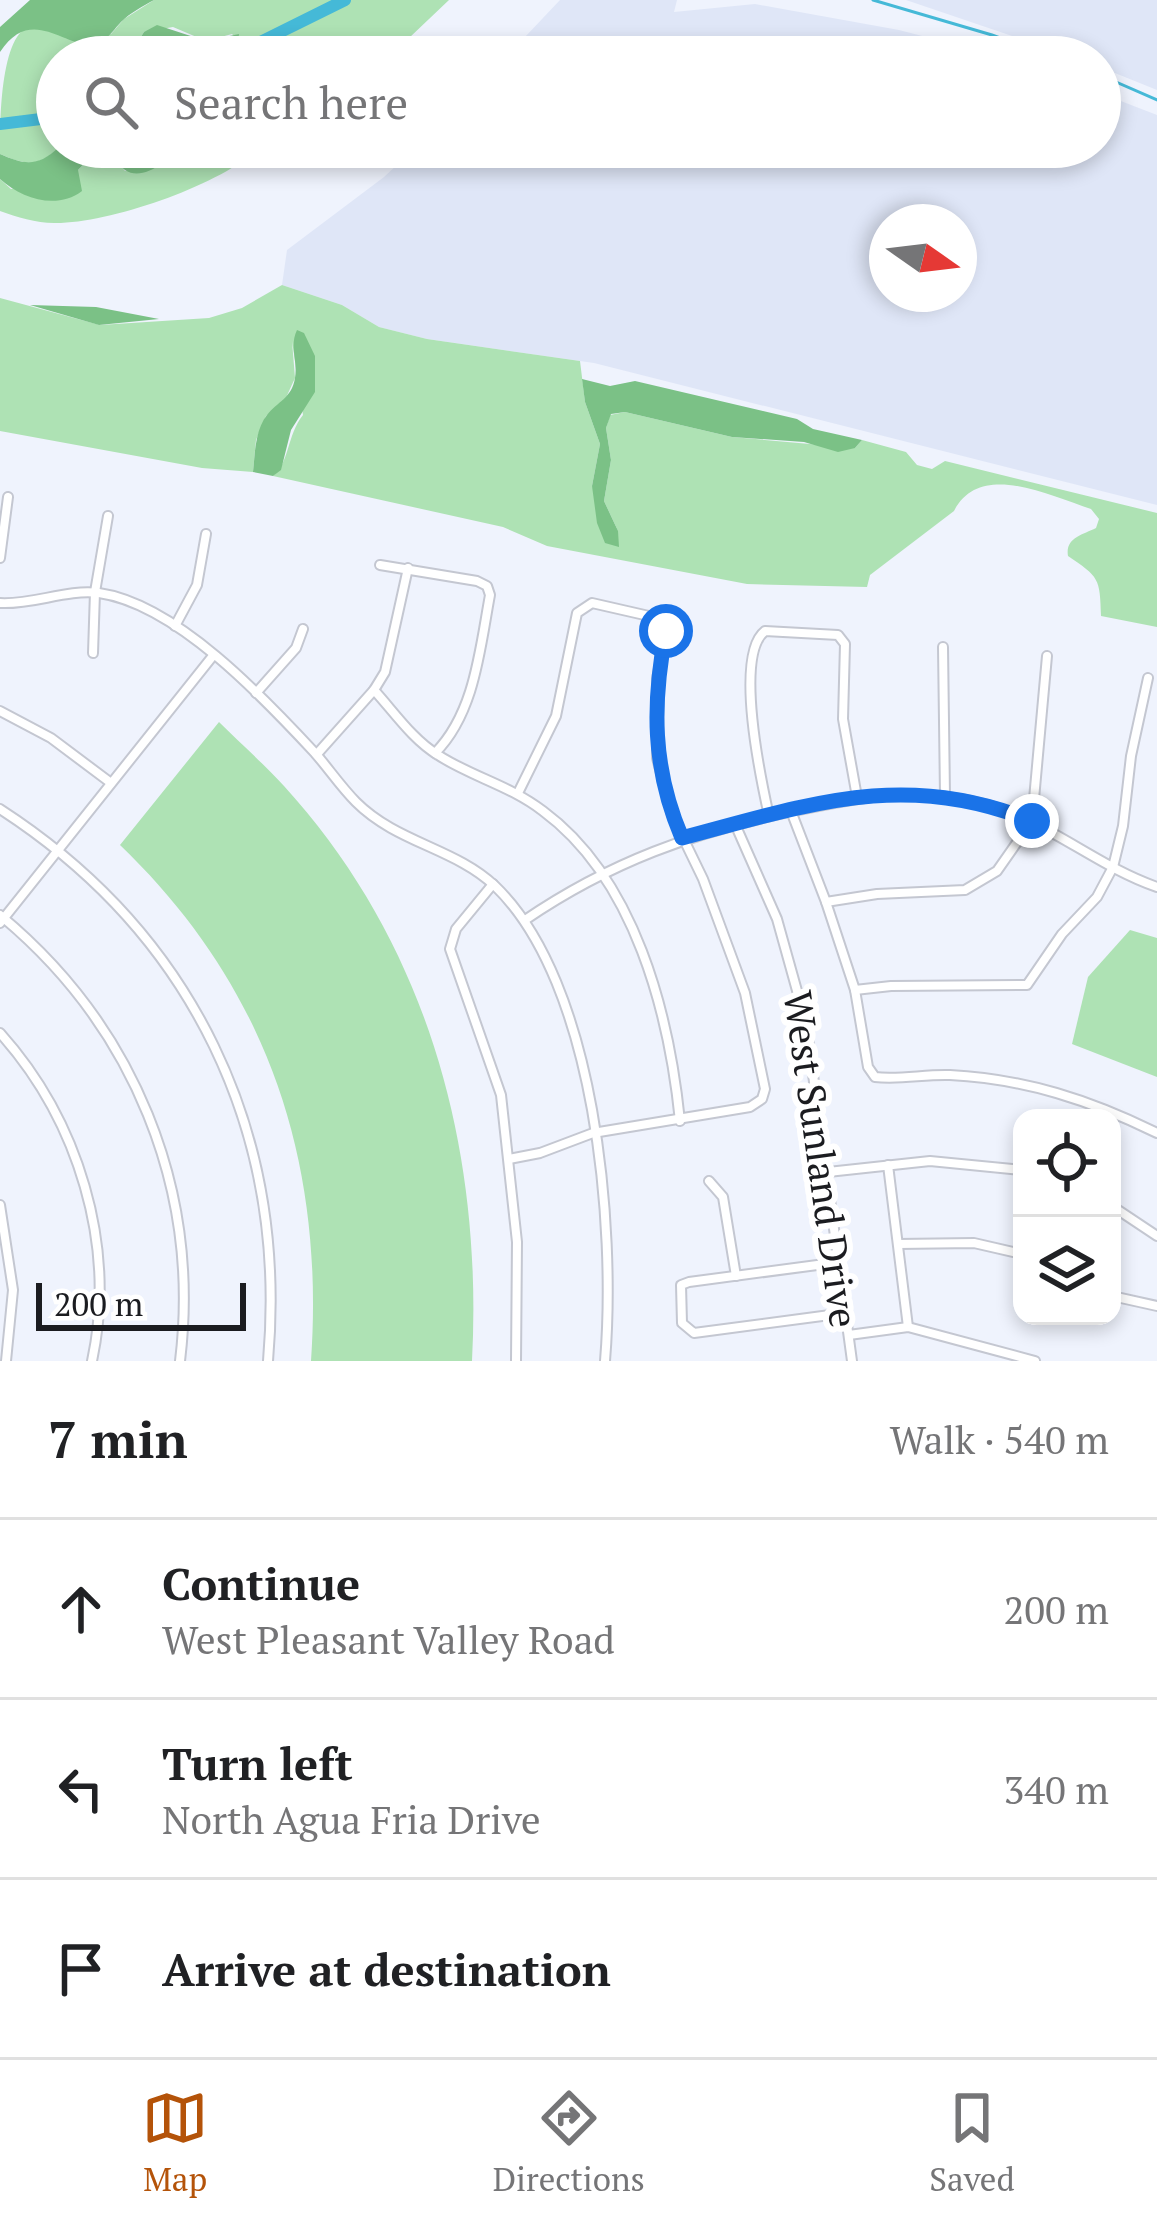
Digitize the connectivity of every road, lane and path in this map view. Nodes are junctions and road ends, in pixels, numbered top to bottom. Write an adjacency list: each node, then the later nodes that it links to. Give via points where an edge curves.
1 (8, 497): 4 (street)
2 (108, 516): 7 (street)
3 (206, 534): 9 (street, via 197,585)
4 (0, 558)
5 (380, 565): 6 (street)
6 (408, 568): 16 (street, via 392,652); 20 (street, via 488,586 490,595 471,690)
7 (95, 592): 8 (street); 9 (street); 12 (street)
8 (0, 603)
9 (175, 626): 13 (street)
10 (304, 629): 17 (street)
11 (943, 647): 26 (street)
12 (93, 653)
13 (212, 656): 17 (street); 24 (street)
14 (1047, 656): 31 (street)
15 (1148, 677): 37 (street)
16 (374, 690): 20 (street); 21 (street)
17 (256, 693): 21 (street)
18 (9, 698): 19 (street)
19 (0, 712): 24 (street)
20 (434, 753): 25 (street)
21 (316, 754): 34 (street, via 353,800)
22 (657, 758): 23 (street); 25 (street, via 662,619 592,603 577,613 556,716); 33 (street)
23 (641, 761)
24 (111, 783): 35 (street)
25 (518, 793): 38 (street)
26 (945, 796): 27 (street); 31 (street)
27 (857, 797): 29 (street); 30 (street, via 842,719 843,639 765,632 752,670 753,728)
28 (0, 809): 35 (street)
29 (791, 812): 30 (street); 41 (street)
30 (769, 816): 32 (street)
31 (1032, 821): 37 (street); 41 (street, via 978,886)
32 (735, 824): 33 (street); 54 (street, West Sunland Drive, via 795,972)
33 (682, 838): 38 (street); 48 (street, via 745,993 765,1089 750,1107)
34 (406, 839): 36 (street); 39 (street)
35 (59, 850): 42 (street); 71 (street, via 152,943 233,1087 267,1216)
36 (400, 850)
37 (1113, 867): 40 (street); 46 (street, via 1027,985)
38 (603, 874): 43 (street); 48 (street, via 651,983)
39 (493, 884): 43 (street); 45 (street)
40 (1157, 886)
41 (826, 902): 46 (street)
42 (1, 918): 70 (street, via 58,967 95,1013 151,1115 184,1259)
43 (525, 920): 49 (street, via 582,1051)
44 (439, 937): 45 (street)
45 (451, 940): 51 (street, via 501,1095)
46 (855, 990): 50 (street, via 875,1077 970,1076 1049,1088)
47 (0, 1033): 69 (street, via 59,1118 82,1178 100,1297)
48 (680, 1121): 49 (street)
49 (593, 1132): 51 (street); 73 (street, via 603,1204)
50 (1157, 1132)
51 (509, 1159): 72 (street)
52 (888, 1165): 53 (street); 54 (street); 59 (street)
53 (1013, 1169)
54 (828, 1172): 61 (street, West Sunland Drive)
55 (709, 1181): 62 (street, via 723,1197)
56 (0, 1204): 68 (street, via 13,1290)
57 (1121, 1212): 58 (street)
58 (1157, 1236)
59 (898, 1244): 60 (street, via 974,1243); 66 (street)
60 (1013, 1252)
61 (840, 1262): 62 (street); 65 (street, West Sunland Drive)
62 (736, 1276): 65 (street, via 681,1285 686,1330)
63 (1121, 1298): 64 (street)
64 (1157, 1306)
65 (845, 1312): 67 (street, West Sunland Drive)
66 (908, 1327): 67 (street); 75 (street)
67 (849, 1335): 74 (street, West Sunland Drive)
68 (6, 1361)
69 (92, 1361)
70 (180, 1361)
71 (268, 1361)
72 (516, 1361)
73 (605, 1361)
74 (852, 1361)
75 (1035, 1361)

